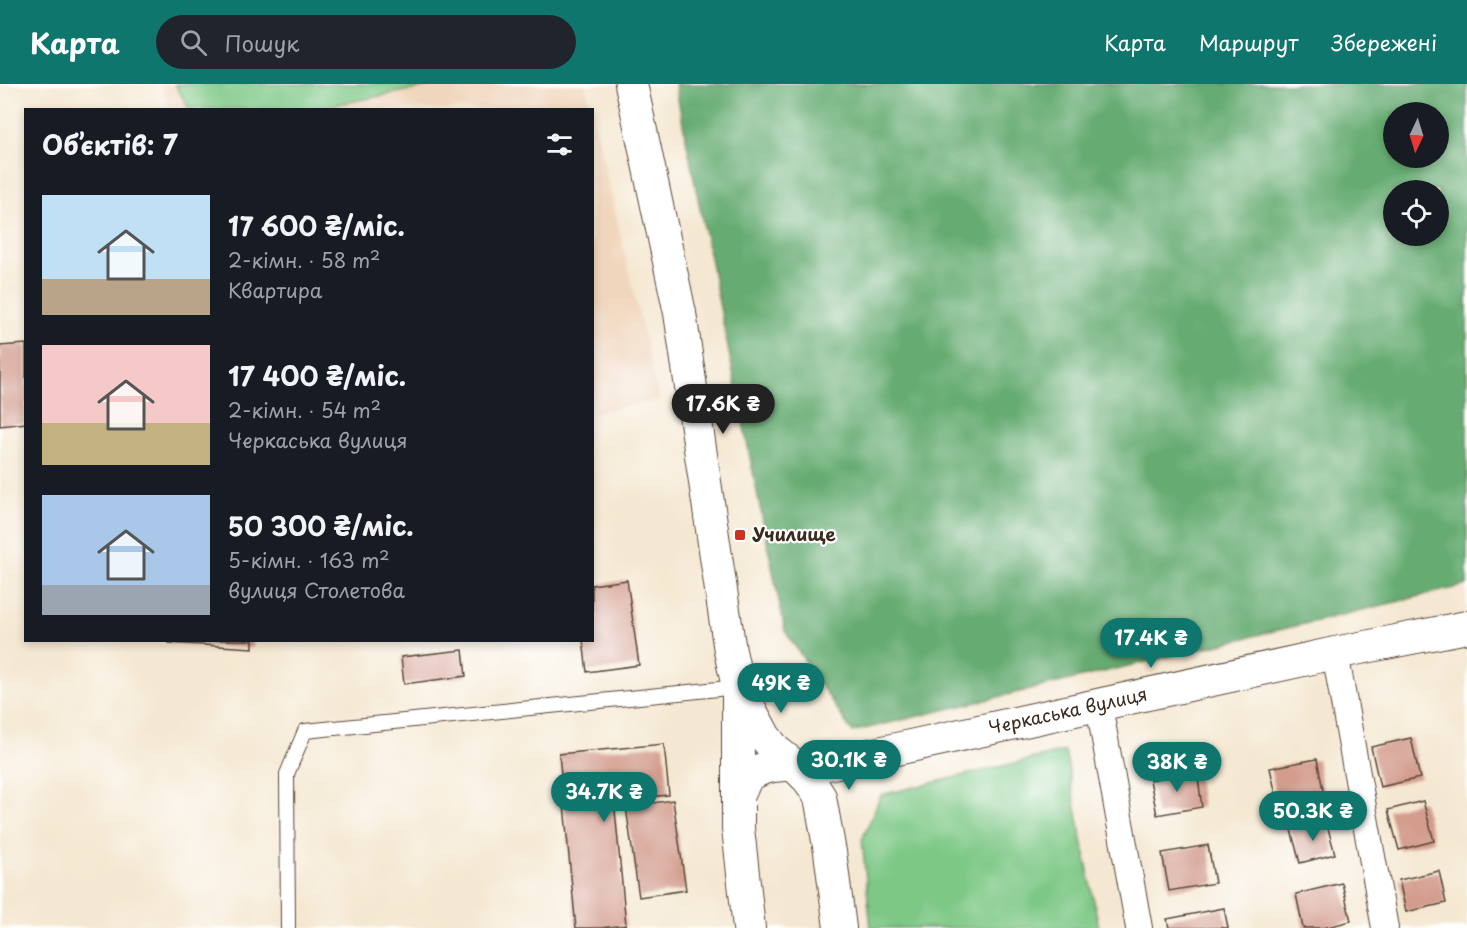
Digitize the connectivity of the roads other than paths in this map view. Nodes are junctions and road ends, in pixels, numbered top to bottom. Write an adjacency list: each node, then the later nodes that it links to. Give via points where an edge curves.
1 (631, 84): 4 (street, via 680,313)
2 (1467, 627): 3 (street, Черкаська вулиця)
3 (1335, 654): 5 (street, Черкаська вулиця); 14 (street)
4 (738, 687): 7 (street, via 765,737 776,752); 8 (street); 10 (lane, via 305,731 288,774)
5 (1099, 706): 6 (street, Черкаська вулиця); 13 (street)
6 (845, 761): 7 (street, Черкаська вулиця); 9 (street, via 828,777)
7 (795, 766): 8 (street, Черкаська вулиця, via 762,768 747,778); 9 (street)
8 (739, 794): 11 (street, via 738,828)
9 (820, 797): 12 (street)
10 (288, 928)
11 (749, 928)
12 (840, 928)
13 (1139, 928)
14 (1385, 928)

